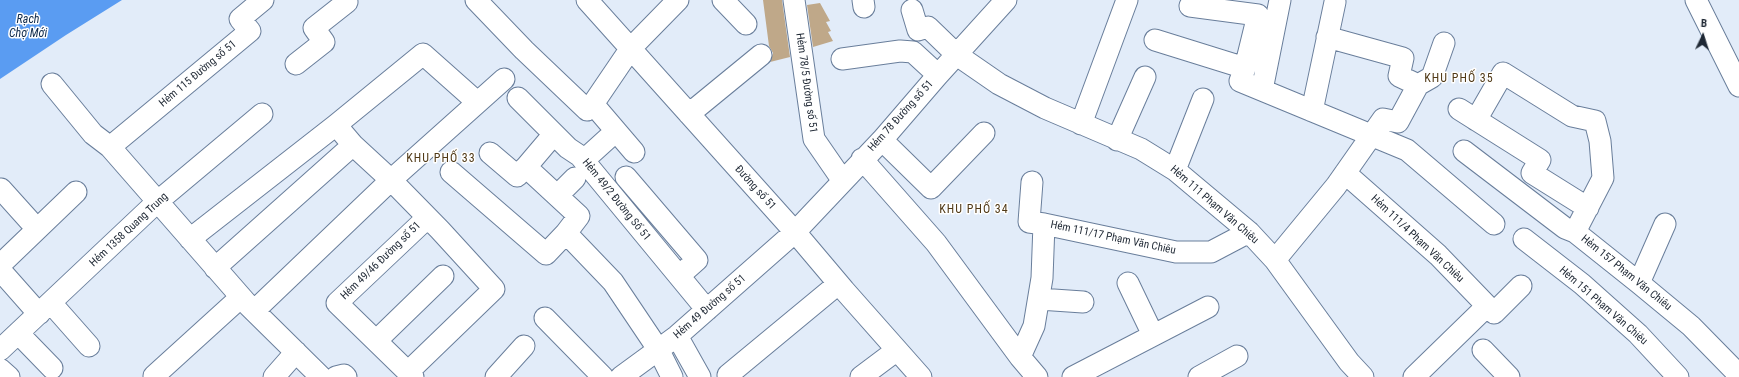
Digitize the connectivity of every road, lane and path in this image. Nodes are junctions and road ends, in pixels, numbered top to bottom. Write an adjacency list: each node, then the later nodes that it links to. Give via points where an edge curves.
1 (346, 0): 23 (street, via 347,2 314,28 324,42)
2 (476, 0): 35 (street, via 587,110)
3 (588, 0): 19 (street, Đường số 51)
4 (678, 0): 19 (street)
5 (723, 0): 15 (street)
6 (794, 0): 60 (street, Hẻm 78/5 Đường số 51, via 814,139)
7 (1127, 0): 39 (street)
8 (1280, 0): 31 (street)
9 (1696, 0): 30 (street)
10 (998, 2): 21 (street, Hẻm 78 Đường số 51)
11 (1335, 2): 16 (street)
12 (250, 4): 48 (street, Hẻm 115 Đường số 51, via 240,19 250,31)
13 (1190, 6): 24 (street, via 1258,15)
14 (912, 10): 21 (street, Hẻm 111 Phạm Văn Chiêu, via 918,30 928,27)
15 (746, 24)
16 (1326, 37): 29 (street, via 1403,58 1399,76); 36 (street)
17 (1155, 40): 24 (street)
18 (1444, 43): 29 (street, via 1432,77)
19 (631, 48): 35 (street); 38 (street, Đường số 51)
20 (761, 55): 38 (street)
21 (957, 55): 25 (street, Hẻm 78 Đường số 51); 39 (street, Hẻm 111 Phạm Văn Chiêu, via 999,84)
22 (842, 59): 25 (street, via 900,51 913,52)
23 (296, 64)
24 (1245, 68): 31 (street, via 1240,81)
25 (938, 75): 45 (street, Hẻm 78 Đường số 51)
26 (1145, 77): 46 (street)
27 (504, 79): 34 (street)
28 (52, 84): 48 (street, via 93,134)
29 (1418, 85): 44 (street, via 1398,122 1383,119)
30 (1739, 86)
31 (1262, 90): 36 (street)
32 (518, 98): 43 (street, Hẻm 49/2 Đường Số 51)
33 (1203, 99): 55 (street)
34 (477, 102): 40 (street, via 423,54); 59 (street)
35 (593, 104): 41 (street)
36 (1312, 111): 44 (street)
37 (262, 114): 65 (street, Hẻm 1358 Quang Trung)
38 (689, 114): 72 (street, Đường số 51)
39 (1081, 124): 46 (street, Hẻm 111 Phạm Văn Chiêu)
40 (336, 126): 47 (street); 76 (street)
41 (616, 131): 50 (street); 54 (street)
42 (984, 133): 45 (street, via 931,188)
43 (554, 134): 53 (street); 54 (street, Hẻm 49/2 Đường Số 51)
44 (1372, 136): 57 (street); 69 (street, via 1407,150)
45 (882, 140): 52 (street, Hẻm 78 Đường số 51)
46 (1117, 140): 55 (street, Hẻm 111 Phạm Văn Chiêu, via 1141,149)
47 (353, 145): 59 (street); 80 (street)
48 (110, 147): 65 (street)
49 (1464, 151): 74 (street, via 1566,228)
50 (634, 152)
51 (490, 153): 53 (street, via 518,176)
52 (862, 160): 60 (street, Hẻm 78 Đường số 51); 108 (street, via 936,244)
53 (526, 167): 64 (street)
54 (579, 169): 64 (street); 83 (street, Hẻm 49/2 Đường Số 51)
55 (1175, 170): 73 (street, Hẻm 111 Phạm Văn Chiêu)
56 (451, 172): 75 (street, via 546,254)
57 (1345, 173): 78 (street); 91 (street, Hẻm 111/4 Phạm Văn Chiêu, via 1438,255)
58 (626, 177): 83 (street, via 697,260)
59 (391, 180): 67 (street); 90 (street)
60 (843, 181): 72 (street, Hẻm 78 Đường số 51)
61 (1032, 182): 68 (street, Hẻm 111/17 Phạm Văn Chiêu, via 1029,222)
62 (1, 189): 71 (street)
63 (76, 192): 71 (street)
64 (558, 195): 75 (street, via 579,216)
65 (157, 202): 76 (street); 93 (street, Hẻm 1358 Quang Trung)
66 (1588, 208): 66 (street, Hẻm 157 Phạm Văn Chiêu, via 1603,178 1596,121 1572,116 1503,73 1467,114 1540,160 1532,173); 74 (street, Hẻm 157 Phạm Văn Chiêu)
67 (427, 218): 99 (street, Hẻm 49/46 Đường số 51, via 337,303); 111 (street, Hẻm 49/46 Đường số 51, via 494,289)
68 (1044, 224): 73 (street, Hẻm 111/17 Phạm Văn Chiêu, via 1176,252 1211,252); 88 (street)
69 (1494, 224)
70 (1665, 224): 84 (street)
71 (37, 229): 79 (street)
72 (795, 232): 86 (street, Đường số 51); 94 (street, Hẻm 49 Đường số 51)
73 (1249, 232): 78 (street, Hẻm 111 Phạm Văn Chiêu)
74 (1575, 232): 84 (street, Hẻm 157 Phạm Văn Chiêu)
75 (566, 233): 102 (street, via 613,282)
76 (190, 239): 80 (street)
77 (1524, 239): 133 (street, Hẻm 151 Phạm Văn Chiêu, via 1582,284 1638,334)
78 (1275, 260): 130 (street, Hẻm 111 Phạm Văn Chiêu)
79 (0, 265)
80 (215, 268): 90 (street)
81 (0, 270): 93 (street)
82 (443, 276): 99 (street)
83 (679, 276): 94 (street, Hẻm 49/2 Đường Số 51)
84 (1639, 282): 114 (street, Hẻm 157 Phạm Văn Chiêu, via 1691,326)
85 (1128, 283): 97 (street)
86 (838, 284): 104 (street, Đường số 51); 113 (street)
87 (1521, 286): 91 (street, via 1494,313)
88 (1039, 299): 89 (street); 108 (street, via 1034,326)
89 (1083, 302)
90 (248, 304): 106 (street); 115 (street)
91 (1488, 306): 131 (street)
92 (1208, 307): 97 (street)
93 (45, 308): 96 (street, Hẻm 1358 Quang Trung); 100 (street)
94 (707, 310): 98 (street, Hẻm 49 Đường số 51)
95 (545, 318): 121 (street)
96 (18, 333): 103 (street, Hẻm 1358 Quang Trung); 109 (street)
97 (1153, 335): 128 (street)
98 (677, 336): 102 (street, Hẻm 49 Đường số 51); 124 (street)
99 (376, 341): 111 (street, Hẻm 49/46 Đường số 51)
100 (89, 346)
101 (524, 346): 112 (street)
102 (658, 349): 122 (street, Hẻm 49 Đường số 51); 123 (street)
103 (0, 350)
104 (897, 350): 125 (street); 126 (street, Đường số 51)
105 (1483, 350): 132 (street)
106 (296, 352): 117 (street); 118 (street)
107 (1237, 356): 129 (street)
108 (1020, 358): 127 (street)
109 (52, 368)
110 (0, 370): 116 (street)
111 (410, 374)
112 (504, 374)
113 (728, 375)
114 (1739, 375)
115 (154, 376)
116 (9, 377)
117 (274, 377)
118 (321, 377)
119 (336, 377): 120 (street)
120 (346, 377)
121 (602, 377)
122 (621, 377)
123 (672, 377)
124 (700, 377)
125 (862, 377)
126 (921, 377)
127 (1037, 377)
128 (1073, 377)
129 (1199, 377)
130 (1362, 377)
131 (1414, 377)
132 (1509, 377)
133 (1678, 377)

